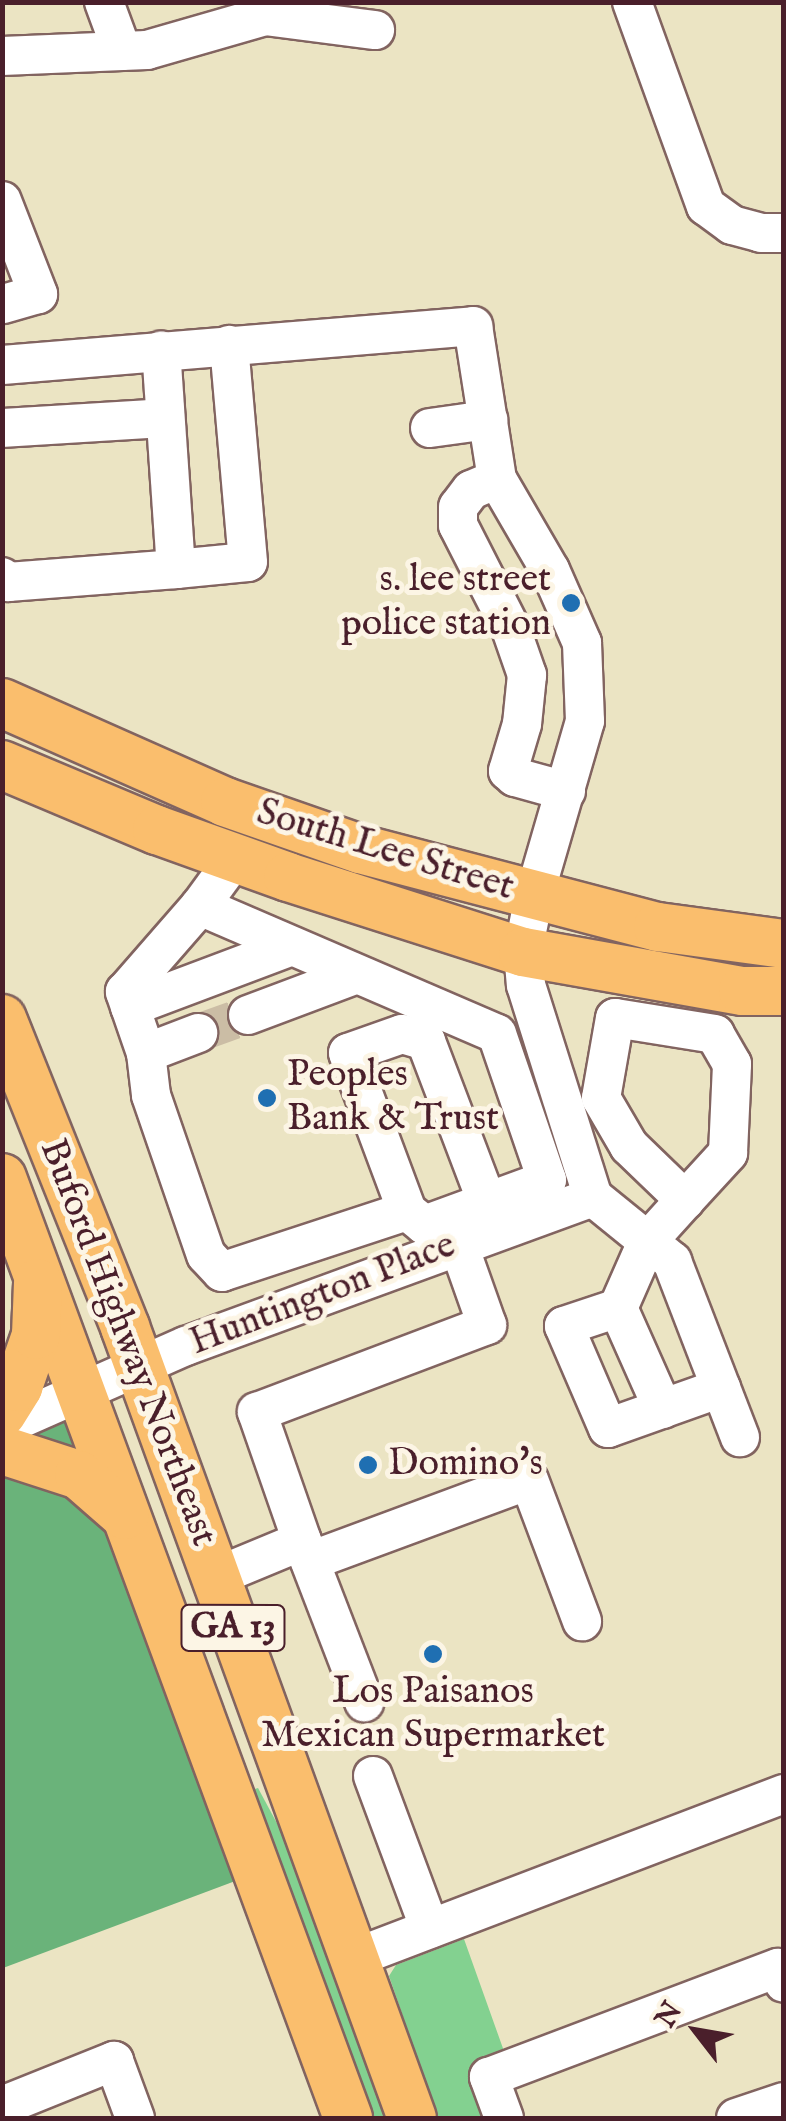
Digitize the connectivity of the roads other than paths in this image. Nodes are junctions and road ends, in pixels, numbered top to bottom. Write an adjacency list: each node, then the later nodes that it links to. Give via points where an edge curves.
1 (632, 2): 7 (street, via 706,206 732,225)
2 (103, 3): 4 (street)
3 (375, 30): 4 (street, via 265,16)
4 (122, 51): 5 (street)
5 (2, 56)
6 (2, 201): 8 (street, via 38,294)
7 (784, 233)
8 (2, 304)
9 (229, 346): 10 (street); 13 (street, via 473,326); 17 (street, via 248,562)
10 (161, 351): 11 (street); 12 (street)
11 (2, 365)
12 (166, 418): 14 (street); 17 (street)
13 (488, 420): 15 (street); 16 (street)
14 (2, 428)
15 (430, 428)
16 (497, 478): 22 (street, via 582,643 584,722); 22 (street, via 471,490 458,507 458,524 512,629 527,676 508,771)
17 (176, 569): 18 (street, via 8,582)
18 (2, 577)
19 (2, 704): 25 (main road, South Lee Street, via 225,802 360,849)
20 (2, 765): 21 (main road, South Lee Street)
21 (48, 784): 23 (main road); 24 (main road, South Lee Street)
22 (566, 791): 25 (street)
23 (2, 799)
24 (235, 858): 26 (street); 29 (main road, South Lee Street)
25 (534, 896): 27 (main road, South Lee Street, via 658,928); 29 (street)
26 (200, 906): 28 (street); 33 (street, via 134,978 125,992)
27 (784, 944)
28 (290, 947): 31 (street); 33 (street)
29 (523, 952): 30 (main road, South Lee Street); 37 (street)
30 (621, 969): 32 (main road, South Lee Street, via 743,991); 35 (street)
31 (352, 976): 34 (street); 39 (street)
32 (784, 991)
33 (130, 1007): 40 (street)
34 (248, 1016)
35 (615, 1018): 44 (street, via 602,1098 630,1146); 44 (street, via 715,1034 732,1064 728,1152)
36 (2, 1020): 51 (main road, Buford Highway Northeast / GA 13)
37 (538, 1020): 39 (street); 43 (street)
38 (198, 1033): 40 (street)
39 (496, 1034): 42 (street)
40 (146, 1053): 46 (street, via 151,1095 200,1237 222,1272)
41 (2, 1178): 49 (main road, GA 13)
42 (547, 1180): 43 (street); 45 (street)
43 (593, 1197): 47 (street); 48 (street, Huntington Place)
44 (685, 1200): 47 (street)
45 (487, 1202): 46 (street, via 424,1225); 46 (street, via 426,1041 402,1034 348,1054)
46 (407, 1212)
47 (647, 1242): 50 (street); 52 (street, via 672,1261)
48 (458, 1243): 51 (street, Huntington Place); 60 (street, via 487,1324 257,1412)
49 (38, 1275): 53 (main road, GA 13); 55 (main road, via 36,1334)
50 (618, 1308): 54 (street); 54 (street, via 564,1326 608,1428)
51 (138, 1368): 53 (street, Huntington Place); 61 (main road, Buford Highway Northeast / GA 13)
52 (721, 1388): 54 (street); 57 (street)
53 (82, 1392): 56 (street, Huntington Place); 59 (main road, GA 13)
54 (663, 1409)
55 (2, 1413)
56 (2, 1427)
57 (740, 1437)
58 (2, 1450): 59 (main road, via 79,1475)
59 (130, 1520): 72 (main road, GA 13)
60 (306, 1551): 61 (street); 62 (street, via 529,1480); 63 (street)
61 (215, 1577): 67 (main road, Buford Highway Northeast / GA 13)
62 (582, 1621)
63 (364, 1702)
64 (374, 1776): 66 (street)
65 (784, 1794): 66 (street)
66 (430, 1929): 67 (street)
67 (354, 1958): 73 (main road, Buford Highway Northeast / GA 13)
68 (781, 1975): 74 (street, via 489,2077)
69 (784, 2102): 75 (street)
70 (2, 2106): 71 (street, via 114,2062)
71 (136, 2118)
72 (348, 2118)
73 (412, 2118)
74 (504, 2118)
75 (736, 2118)

